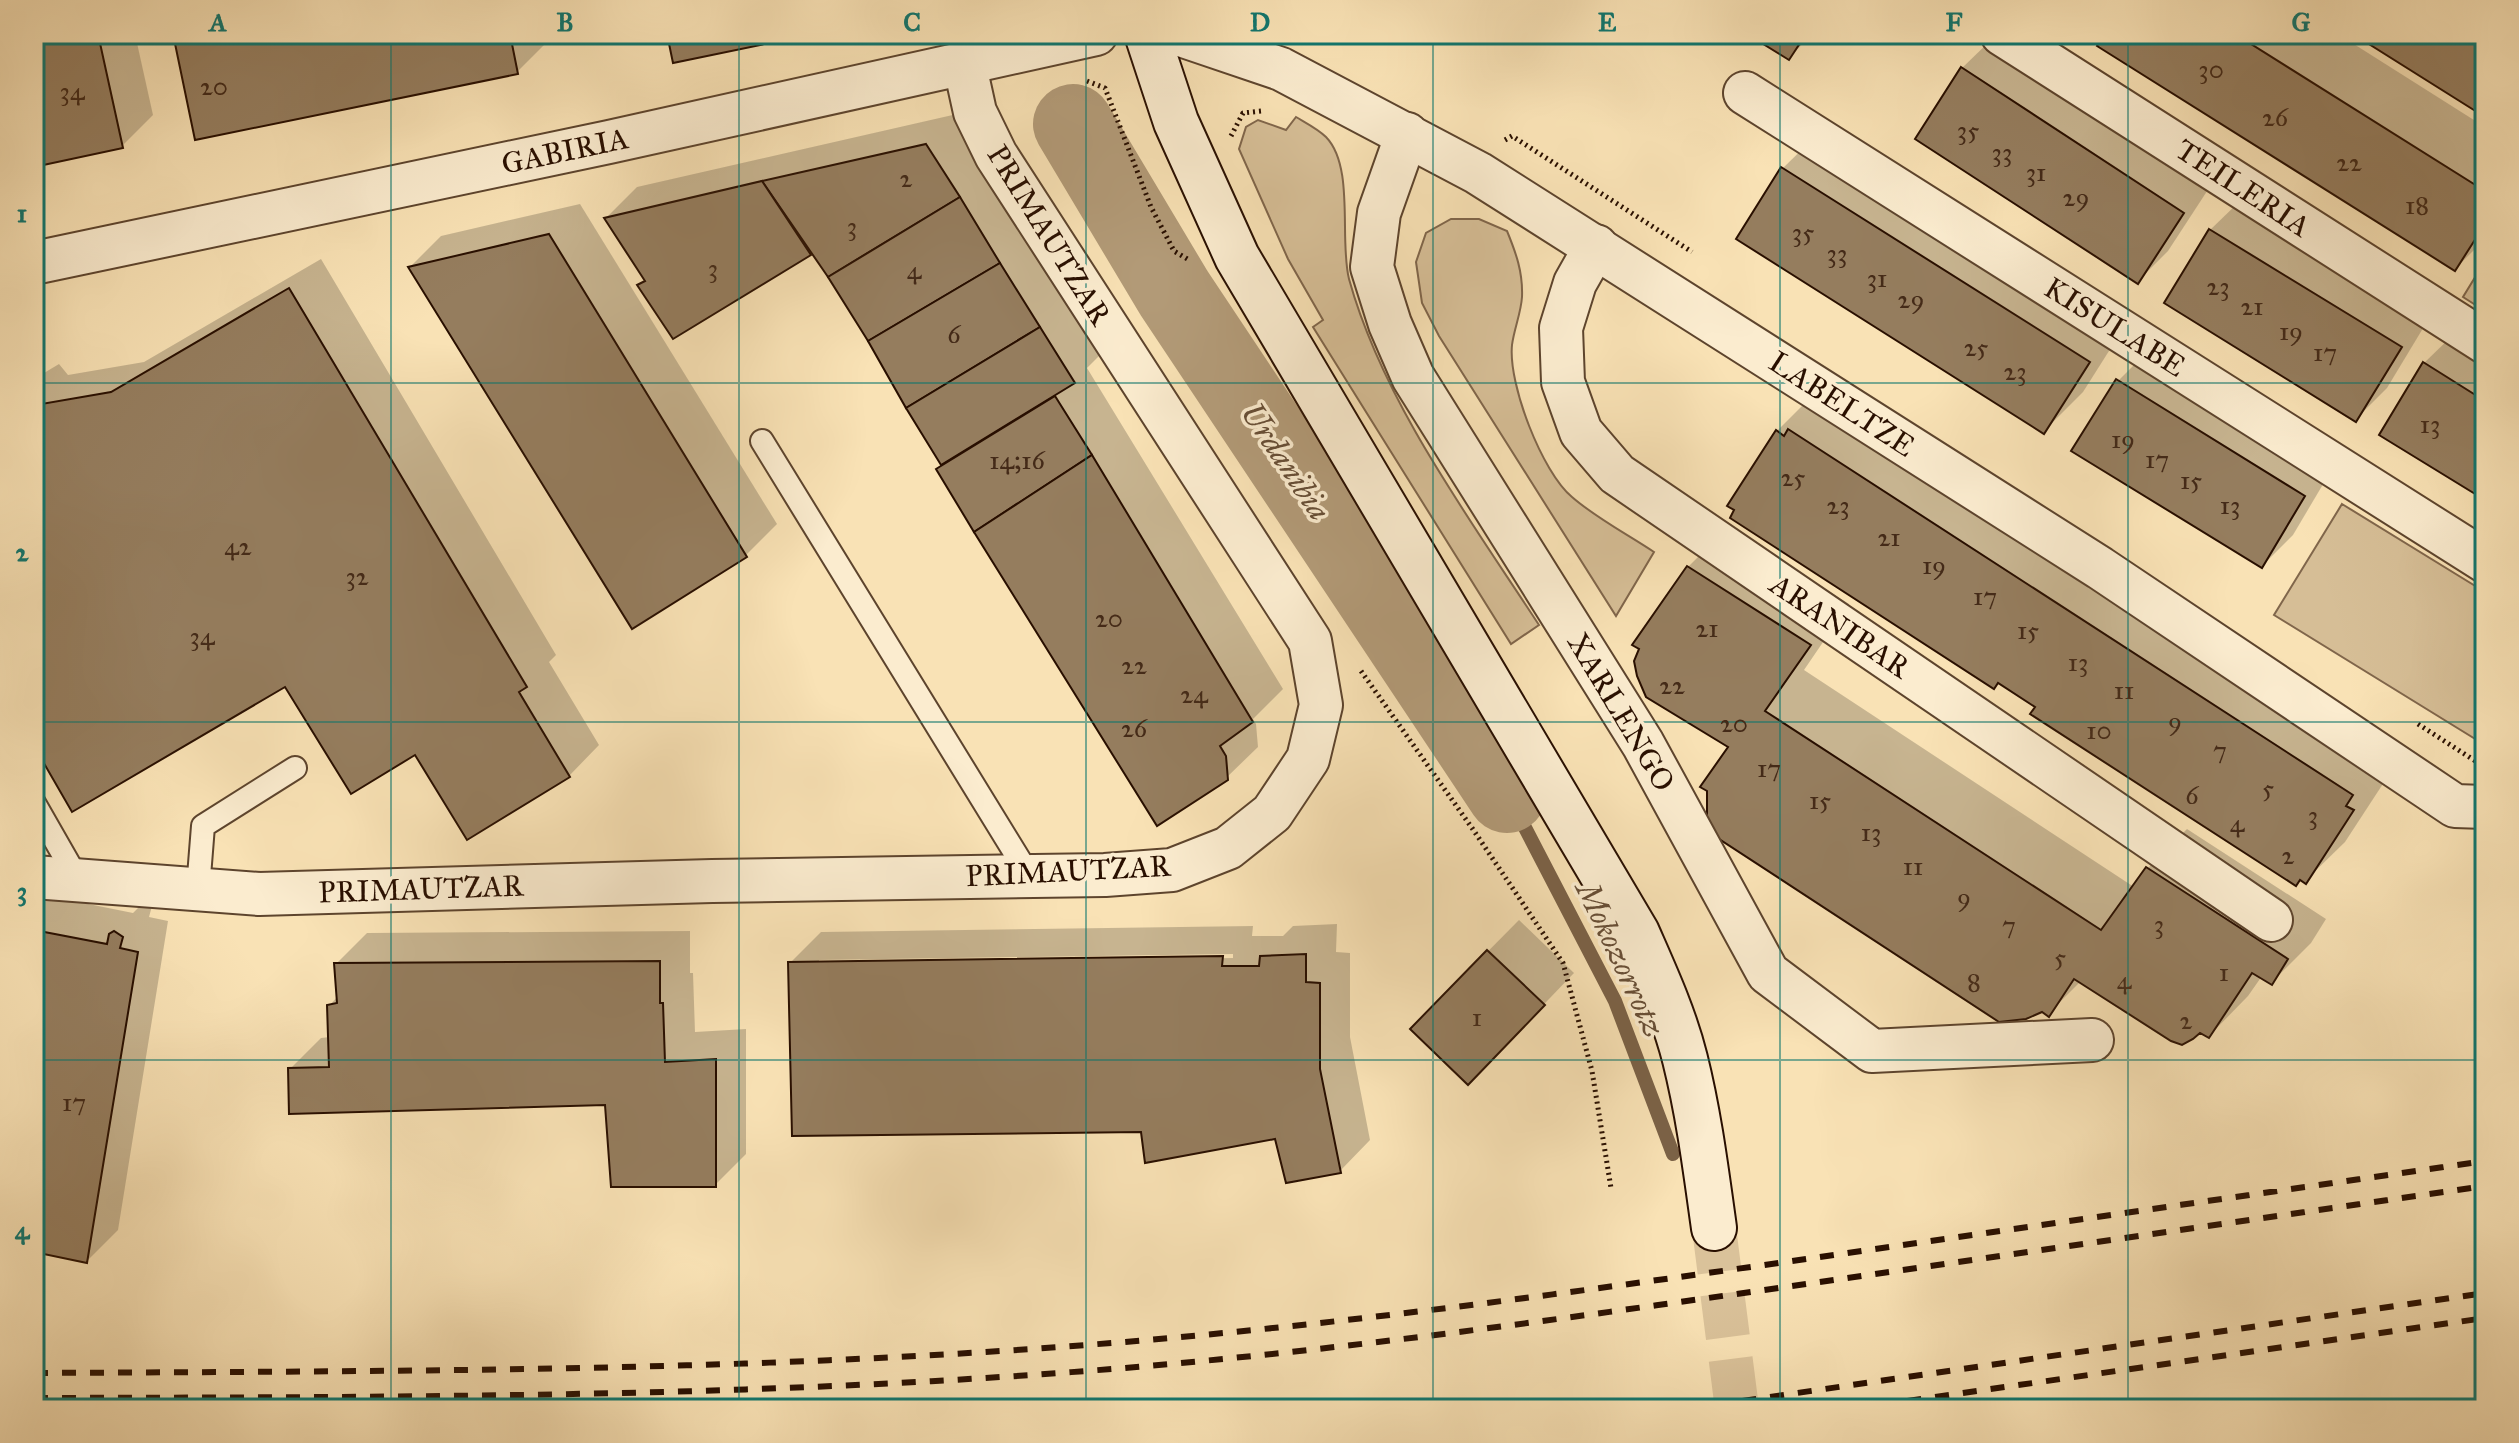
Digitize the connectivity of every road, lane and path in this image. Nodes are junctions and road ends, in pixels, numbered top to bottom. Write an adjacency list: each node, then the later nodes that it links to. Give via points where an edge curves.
1 (1096, 34): 5 (street, GABIRIA)
2 (1147, 34): 24 (main road, via 1176,122 1237,257 1637,933 1685,1056)
3 (1178, 34): 8 (street, LABELTZE, via 1281,69)
4 (2002, 34): 12 (street, TEILERIA)
5 (964, 62): 10 (street, GABIRIA); 19 (street, PRIMAUTZAR, via 975,112 996,155 1310,641 1321,705 1308,759 1272,813 1228,848 1172,870)
6 (1082, 80): 11 (path, via 1105,88 1151,207 1174,251)
7 (1745, 93): 14 (street, KISULABE)
8 (1407, 134): 9 (street, LABELTZE); 23 (street, XARLENGO, via 1379,213 1372,267 1390,324 1413,377 1643,744 1768,973 1872,1051)
9 (1596, 246): 17 (street, LABELTZE, via 2100,568 2455,806); 22 (street, ARANIBAR, via 1575,283 1561,328 1563,382 1581,432 1617,474)
10 (34, 263)
11 (1195, 263)
12 (2485, 342)
13 (762, 441): 19 (lane)
14 (2485, 561)
15 (295, 768): 21 (lane, via 203,826)
16 (34, 803): 20 (lane)
17 (2485, 807)
18 (34, 877): 20 (street, PRIMAUTZAR)
19 (1030, 877): 21 (street, PRIMAUTZAR, via 259,894)
20 (78, 880): 21 (street, PRIMAUTZAR)
21 (198, 889)
22 (2271, 920)
23 (2092, 1040)
24 (1714, 1228)

